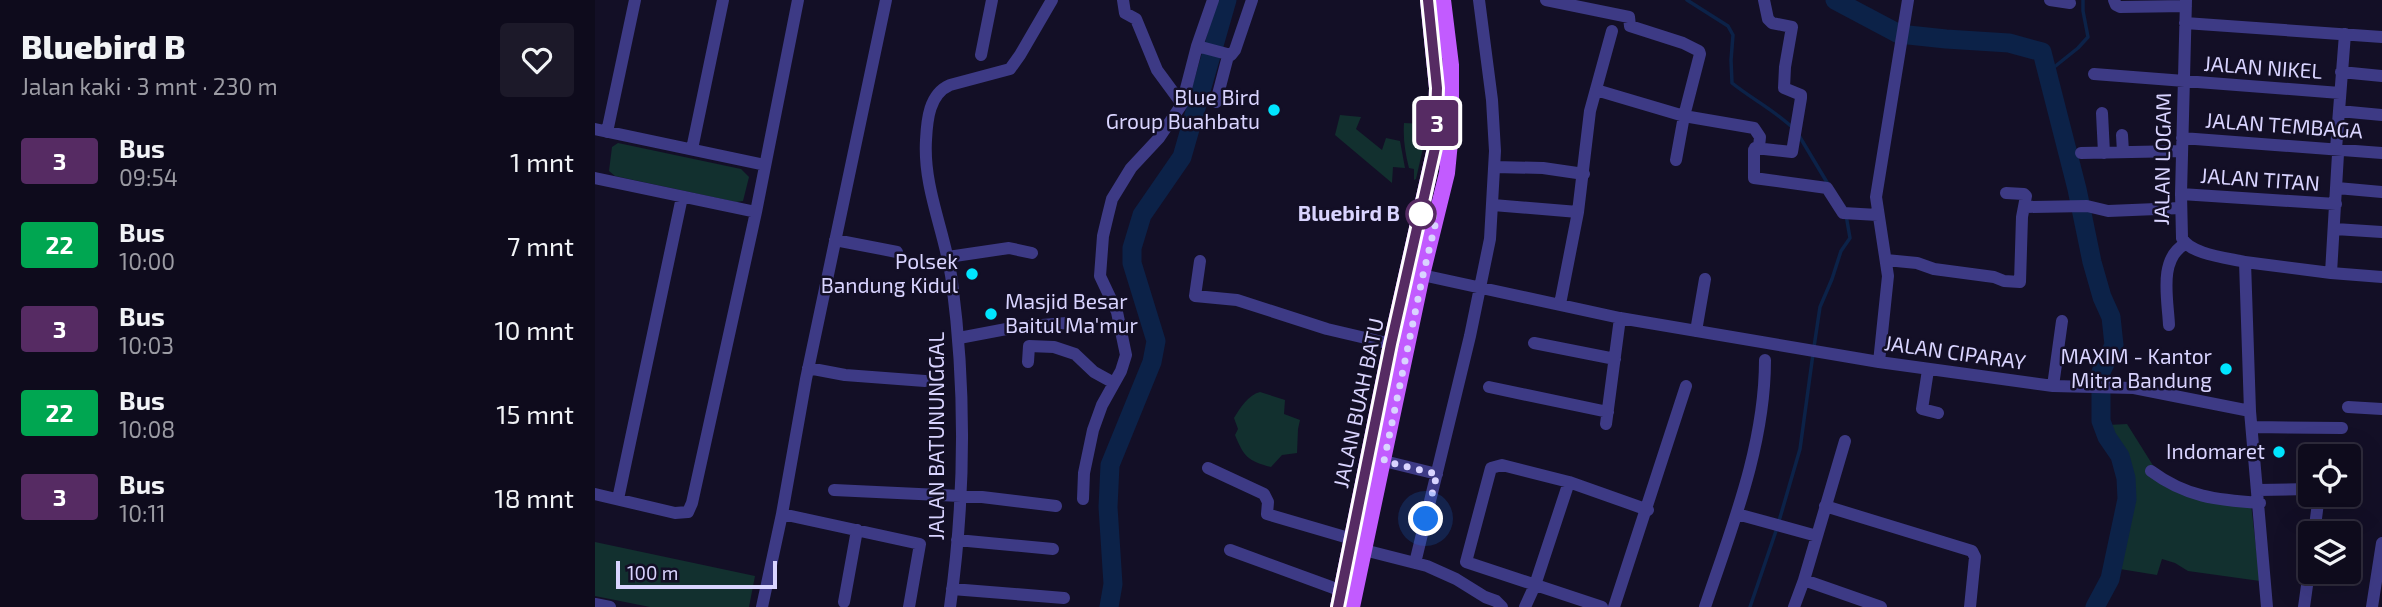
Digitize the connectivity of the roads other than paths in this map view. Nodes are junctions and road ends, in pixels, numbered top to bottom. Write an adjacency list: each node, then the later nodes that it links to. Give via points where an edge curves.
1 (635, 0): 41 (street)
2 (723, 0): 45 (street)
3 (798, 0): 52 (street)
4 (885, 0): 69 (street)
5 (992, 0): 27 (street)
6 (1052, 0): 73 (street, JALAN BATUNUNGGAL, via 1010,69 950,85 932,101 926,167)
7 (1123, 0): 35 (street, via 1125,13 1136,19 1157,70)
8 (1213, 0): 26 (street)
9 (1252, 0): 28 (street, via 1235,50)
10 (1428, 0): 91 (main road, JALAN BUAH BATU, via 1437,131)
11 (1443, 0): 78 (main road, JALAN BUAH BATU, via 1451,65 1451,132 1447,173)
12 (1479, 0): 53 (street, via 1492,100)
13 (1547, 0): 21 (street)
14 (1620, 0): 21 (street)
15 (1764, 0): 44 (street, via 1772,23 1792,26 1784,90 1801,96 1791,152)
16 (1908, 0): 66 (street, via 1876,197)
17 (2050, 0): 20 (street)
18 (2114, 0): 19 (street, via 2120,7)
19 (2186, 3): 22 (street, JALAN LOGAM)
20 (2070, 4)
21 (1618, 14): 40 (street, via 1629,17 1630,26 1700,52)
22 (2185, 23): 24 (street); 32 (street, JALAN LOGAM)
23 (1612, 32): 33 (street)
24 (2345, 34): 25 (street); 29 (street)
25 (2382, 37)
26 (1203, 48): 28 (street); 35 (street)
27 (981, 55)
28 (1226, 55): 36 (street)
29 (2341, 72): 31 (street); 34 (street)
30 (2094, 74): 32 (street, JALAN NIKEL)
31 (2382, 76)
32 (2183, 81): 34 (street, JALAN NIKEL); 43 (street, JALAN LOGAM)
33 (1596, 90): 40 (street); 54 (street, via 1587,127)
34 (2340, 93): 37 (street)
35 (1184, 98): 99 (street, via 1112,199 1100,276 1117,312 1126,355)
36 (1216, 102)
37 (2339, 111): 39 (street); 46 (street)
38 (2102, 113): 49 (street)
39 (2382, 115)
40 (1684, 116): 44 (street, via 1754,128 1760,137); 51 (street)
41 (601, 131): 45 (street)
42 (2122, 135): 47 (street)
43 (2182, 144): 46 (street, JALAN TEMBAGA); 47 (street, JALAN TEMBAGA); 60 (street, JALAN LOGAM)
44 (1755, 148): 66 (street, via 1754,178 1827,188 1846,214)
45 (692, 149): 52 (street)
46 (2336, 149): 50 (street, JALAN TEMBAGA); 56 (street)
47 (2123, 152): 49 (street, JALAN TEMBAGA)
48 (2081, 153): 49 (street, JALAN TEMBAGA)
49 (2104, 153)
50 (2382, 153)
51 (1676, 160)
52 (765, 165): 64 (street)
53 (1494, 167): 54 (street); 62 (street)
54 (1584, 174): 65 (street)
55 (596, 183): 59 (street)
56 (2337, 188): 57 (street); 61 (street)
57 (2382, 192)
58 (2006, 193): 63 (street, via 2025,194)
59 (682, 197): 64 (street); 120 (street)
60 (2181, 201): 61 (street, JALAN TITAN); 63 (street, JALAN TITAN, via 2108,211 2081,206); 70 (street, JALAN LOGAM)
61 (2336, 204): 67 (street)
62 (1493, 205): 65 (street); 81 (street)
63 (2026, 207): 74 (street, via 2020,282)
64 (755, 212): 120 (street, via 688,512)
65 (1578, 212): 82 (street)
66 (1878, 215): 74 (street)
67 (2335, 229): 68 (street); 77 (street)
68 (2382, 232)
69 (835, 240): 71 (street); 96 (street)
70 (2185, 244): 76 (street, JALAN LOGAM); 86 (street, via 2177,248 2168,267)
71 (897, 251)
72 (1032, 253): 73 (street, via 1009,248)
73 (949, 257): 89 (street, JALAN BATUNUNGGAL)
74 (1886, 260): 95 (street)
75 (1200, 261): 91 (street, via 1194,294 1237,300)
76 (2245, 262): 77 (street, JALAN LOGAM); 105 (street)
77 (2331, 273): 79 (street, JALAN LOGAM)
78 (1423, 275): 81 (street); 110 (main road, JALAN BUAH BATU)
79 (2382, 277)
80 (1705, 279): 87 (street)
81 (1481, 287): 82 (street); 113 (street)
82 (1560, 304): 83 (street)
83 (1620, 318): 87 (street); 92 (street)
84 (2062, 321): 101 (street)
85 (1067, 323): 88 (street)
86 (2169, 325)
87 (1696, 331): 95 (street, JALAN CIPARAY)
88 (1029, 335): 89 (street); 94 (street); 99 (street, via 1065,349)
89 (959, 338): 118 (street, JALAN BATUNUNGGAL)
90 (1534, 343): 92 (street)
91 (1391, 344): 131 (main road, JALAN BUAH BATU)
92 (1615, 359): 102 (street, via 1607,418)
93 (1765, 360): 126 (street, via 1760,426)
94 (1028, 362)
95 (1879, 362): 97 (street, JALAN CIPARAY)
96 (808, 368): 98 (street); 125 (street)
97 (1928, 370): 101 (street, JALAN CIPARAY); 106 (street, via 1921,409)
98 (925, 381)
99 (1114, 383): 121 (street, via 1093,430)
100 (1686, 386): 124 (street)
101 (2053, 386): 105 (street, JALAN CIPARAY, via 2152,390)
102 (1489, 387)
103 (2348, 407): 104 (street)
104 (2382, 409)
105 (2251, 411): 107 (street)
106 (1938, 413)
107 (2252, 427): 108 (street); 119 (street)
108 (2342, 429)
109 (1845, 441): 123 (street)
110 (1384, 461): 113 (street); 131 (main road, JALAN BUAH BATU)
111 (1208, 468): 131 (street, via 1264,494 1267,514)
112 (2151, 471): 119 (street, via 2171,485 2203,497)
113 (1437, 474): 134 (street)
114 (1569, 482): 124 (street); 137 (street); 137 (street, via 1501,465 1491,468 1466,562)
115 (834, 490): 118 (street)
116 (2298, 491): 119 (street)
117 (595, 494): 120 (street)
118 (961, 496): 122 (street); 129 (street, JALAN BATUNUNGGAL)
119 (2259, 497): 156 (street)
120 (618, 499)
121 (1083, 499)
122 (1056, 506)
123 (1825, 506): 128 (street); 155 (street, via 1972,551)
124 (1647, 510): 152 (street)
125 (782, 513): 127 (street); 146 (street)
126 (1737, 513): 128 (street); 153 (street)
127 (857, 530): 141 (street); 147 (street, via 920,544)
128 (1817, 536): 135 (street)
129 (957, 541): 132 (street); 138 (street, JALAN BATUNUNGGAL)
130 (2382, 542): 158 (street)
131 (1358, 545): 134 (street); 140 (main road, JALAN BUAH BATU); 149 (main road, JALAN BUAH BATU)
132 (1053, 549)
133 (1230, 550): 140 (street)
134 (1415, 563): 143 (street, via 1456,579)
135 (1804, 580): 144 (street); 154 (street)
136 (2307, 584): 157 (street)
137 (1535, 585): 150 (street); 151 (street)
138 (952, 589): 139 (street); 148 (street, JALAN BATUNUNGGAL)
139 (1064, 598)
140 (1340, 599)
141 (844, 601)
142 (595, 604): 145 (street)
143 (1496, 604)
144 (1875, 606)
145 (610, 607)
146 (762, 607)
147 (909, 607)
148 (950, 607)
149 (1352, 607)
150 (1525, 607)
151 (1602, 607)
152 (1614, 607)
153 (1705, 607)
154 (1794, 607)
155 (1970, 607)
156 (2267, 607)
157 (2304, 607)
158 (2372, 607)

